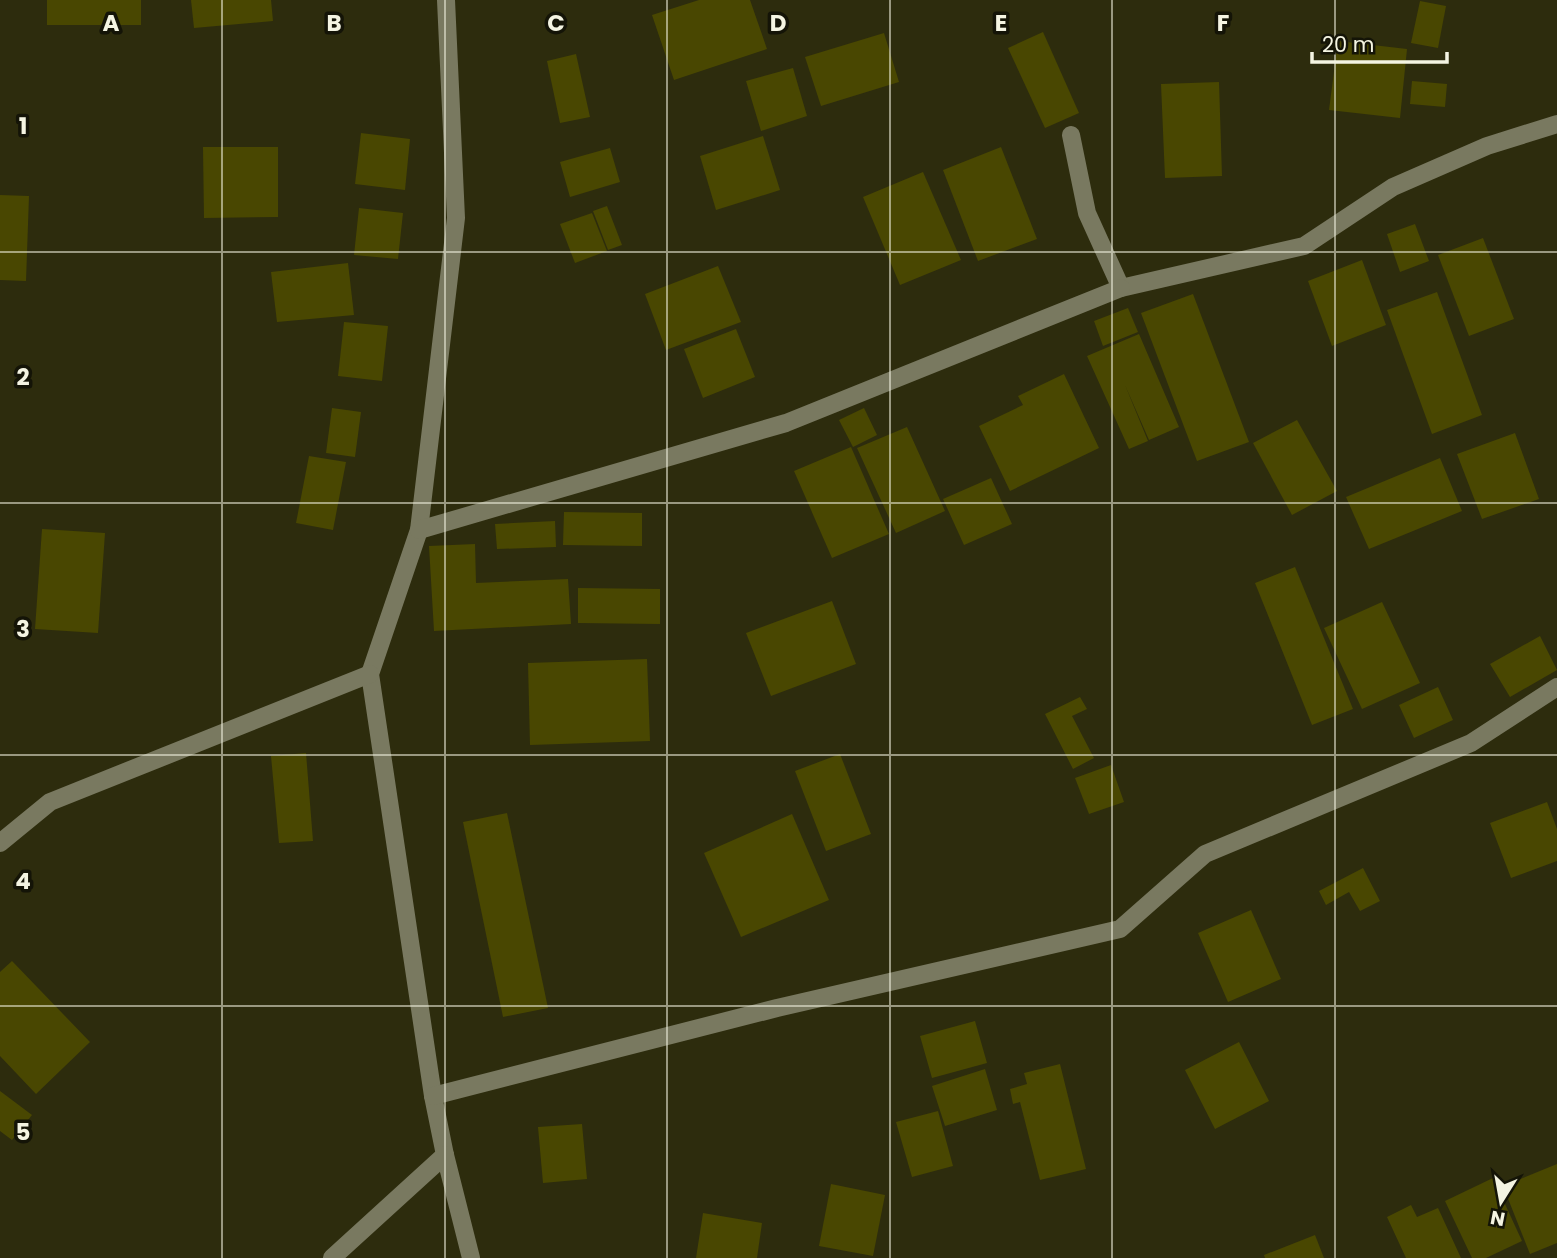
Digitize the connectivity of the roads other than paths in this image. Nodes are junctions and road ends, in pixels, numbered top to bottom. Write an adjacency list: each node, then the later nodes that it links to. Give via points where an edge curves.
1 (446, 0): 5 (street, via 456,218)
2 (1557, 124): 4 (street, via 1487,146 1393,187 1304,246)
3 (1071, 135): 4 (street, via 1087,213)
4 (1121, 288): 5 (street, via 786,423)
5 (419, 530): 6 (street)
6 (370, 674): 8 (street, via 50,802); 9 (street)
7 (1557, 687): 9 (street, via 1471,743 1205,854 1120,929 777,1008)
8 (0, 843)
9 (433, 1096): 10 (street)
10 (445, 1155): 11 (street); 12 (street)
11 (332, 1258)
12 (471, 1258)

